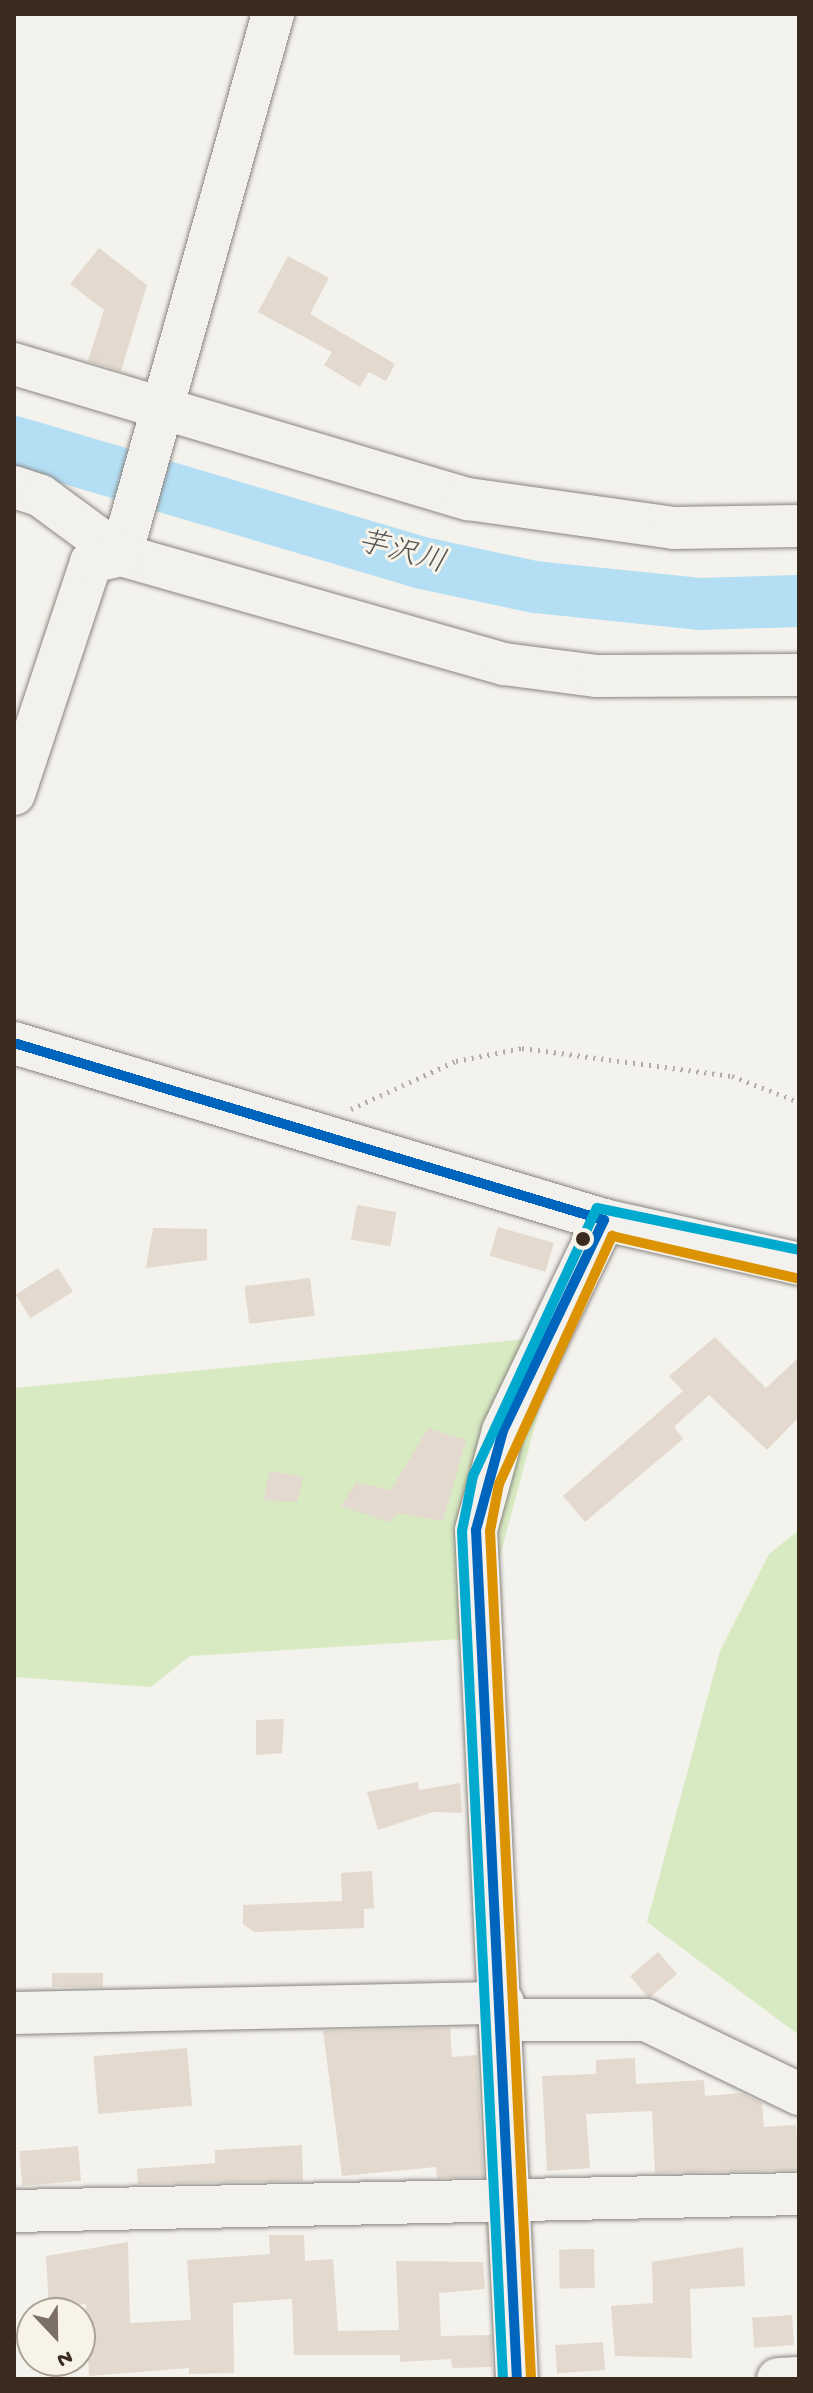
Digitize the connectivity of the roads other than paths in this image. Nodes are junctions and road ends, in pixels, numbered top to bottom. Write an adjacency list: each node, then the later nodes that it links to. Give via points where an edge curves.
1 (273, 14): 3 (street)
2 (14, 364): 3 (street)
3 (167, 407): 5 (street, via 259,442 468,499 674,528); 6 (street)
4 (14, 487): 6 (street, via 41,496)
5 (799, 526)
6 (121, 555): 7 (street, via 504,664 597,676); 8 (street, via 91,562)
7 (799, 675)
8 (14, 794)
9 (14, 1043): 10 (street, via 311,1138)
10 (604, 1220): 11 (street); 12 (street, via 503,1431 476,1530)
11 (799, 1264)
12 (503, 2011): 13 (street); 14 (street, via 646,2020); 16 (street)
13 (14, 2013)
14 (799, 2094)
15 (799, 2194): 16 (street)
16 (510, 2202): 17 (street); 19 (street)
17 (14, 2211)
18 (799, 2378): 20 (street)
19 (517, 2379)
20 (778, 2379)

